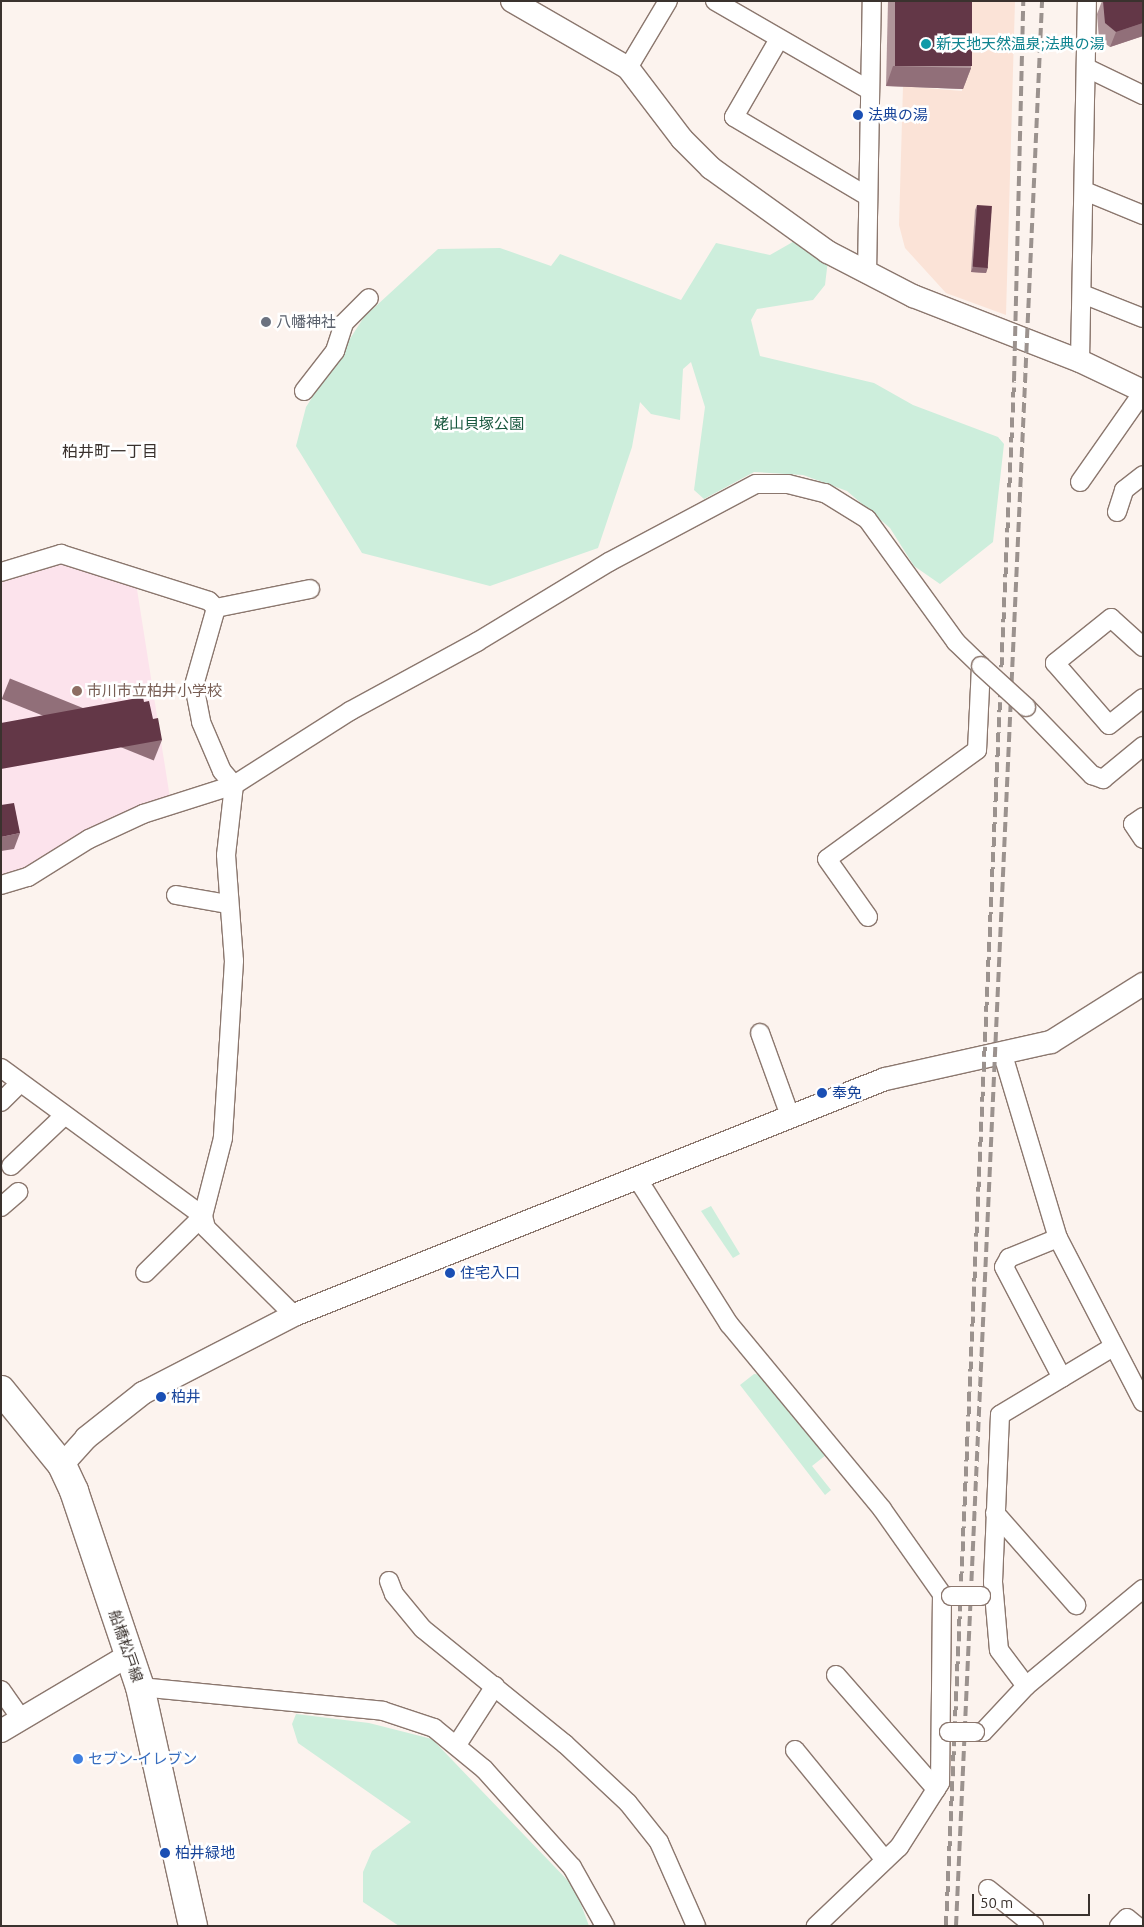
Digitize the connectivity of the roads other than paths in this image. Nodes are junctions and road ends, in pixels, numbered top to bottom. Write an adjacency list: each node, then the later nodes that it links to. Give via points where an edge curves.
1 (512, 1): 7 (street)
2 (668, 1): 7 (street)
3 (715, 1): 6 (street)
4 (872, 1): 9 (street)
5 (1087, 1): 8 (street)
6 (779, 39): 9 (street); 12 (street, via 734,117)
7 (628, 68): 14 (street, via 682,139 711,168 783,222)
8 (1089, 69): 10 (street); 11 (street)
9 (869, 90): 12 (street)
10 (1143, 95)
11 (1087, 192): 13 (street); 15 (street)
12 (867, 196): 14 (street)
13 (1143, 215)
14 (867, 274): 18 (street)
15 (1085, 295): 17 (street); 18 (street)
16 (369, 298): 19 (street, via 344,323 335,351)
17 (1143, 318)
18 (1080, 361): 20 (street)
19 (304, 391)
20 (1143, 392): 22 (street)
21 (1143, 475): 23 (street, via 1124,490)
22 (1080, 482)
23 (1117, 512)
24 (1, 572): 26 (street, via 61,554 209,601)
25 (310, 589): 26 (street)
26 (216, 608): 31 (street, via 194,685 201,722 222,771)
27 (1143, 647): 29 (street, via 1110,618 1055,663 1109,724)
28 (981, 666): 30 (street, bridge, via 1092,775 1103,779); 31 (street, via 956,642 867,519 825,493 788,484 756,484 609,562 477,642 350,711); 37 (street, via 977,750 827,859)
29 (1143, 698)
30 (1142, 749)
31 (234, 785): 34 (street, via 143,814 89,839 28,877); 36 (street, via 226,855)
32 (1143, 818): 33 (street, via 1134,824)
33 (1143, 839)
34 (1, 885)
35 (176, 895): 36 (street)
36 (228, 904): 50 (street, via 234,960 223,1138)
37 (868, 917)
38 (1143, 984): 40 (street, via 1051,1042)
39 (760, 1033): 45 (street)
40 (1003, 1055): 45 (street, via 885,1079); 51 (street)
41 (1, 1068): 42 (street)
42 (19, 1084): 43 (street); 44 (street)
43 (1, 1102)
44 (65, 1114): 46 (street); 50 (street)
45 (790, 1116): 47 (street)
46 (11, 1166)
47 (637, 1178): 53 (street); 62 (street, via 729,1324 882,1509)
48 (18, 1192): 49 (street)
49 (1, 1207)
50 (203, 1216): 52 (street); 53 (street, via 206,1228)
51 (1058, 1238): 54 (street); 55 (street, via 1009,1258 1004,1268)
52 (145, 1273)
53 (294, 1315): 58 (street, via 143,1393 86,1438)
54 (1113, 1347): 55 (street); 57 (street)
55 (1062, 1378): 59 (street, via 1000,1415)
56 (1, 1390): 58 (main road, 船橋松戸線)
57 (1143, 1402)
58 (62, 1465): 65 (main road, 船橋松戸線)
59 (995, 1514): 63 (street); 64 (street)
60 (389, 1581): 67 (street, via 394,1594 423,1629)
61 (1143, 1589): 68 (street)
62 (946, 1595): 63 (street, bridge); 73 (street)
63 (988, 1596): 68 (street, via 999,1650)
64 (1076, 1605)
65 (129, 1655): 69 (main road, 船橋松戸線); 71 (street)
66 (836, 1675): 76 (street)
67 (495, 1686): 74 (street); 81 (street, via 628,1803 659,1842)
68 (1026, 1686): 73 (street, bridge, via 983,1732)
69 (140, 1687): 74 (street, via 383,1711 414,1719); 79 (main road, 船橋松戸線)
70 (1, 1690): 71 (street)
71 (20, 1717): 72 (street)
72 (1, 1731)
73 (944, 1732): 76 (street, via 940,1783)
74 (458, 1743): 80 (street, via 572,1868)
75 (795, 1750): 77 (street)
76 (936, 1789): 77 (street, via 899,1848)
77 (885, 1860): 82 (street)
78 (988, 1889): 83 (street)
79 (193, 1926)
80 (605, 1926)
81 (696, 1926)
82 (816, 1926)
83 (1034, 1926)
84 (1119, 1926): 85 (street, via 1126,1918)
85 (1137, 1926)

